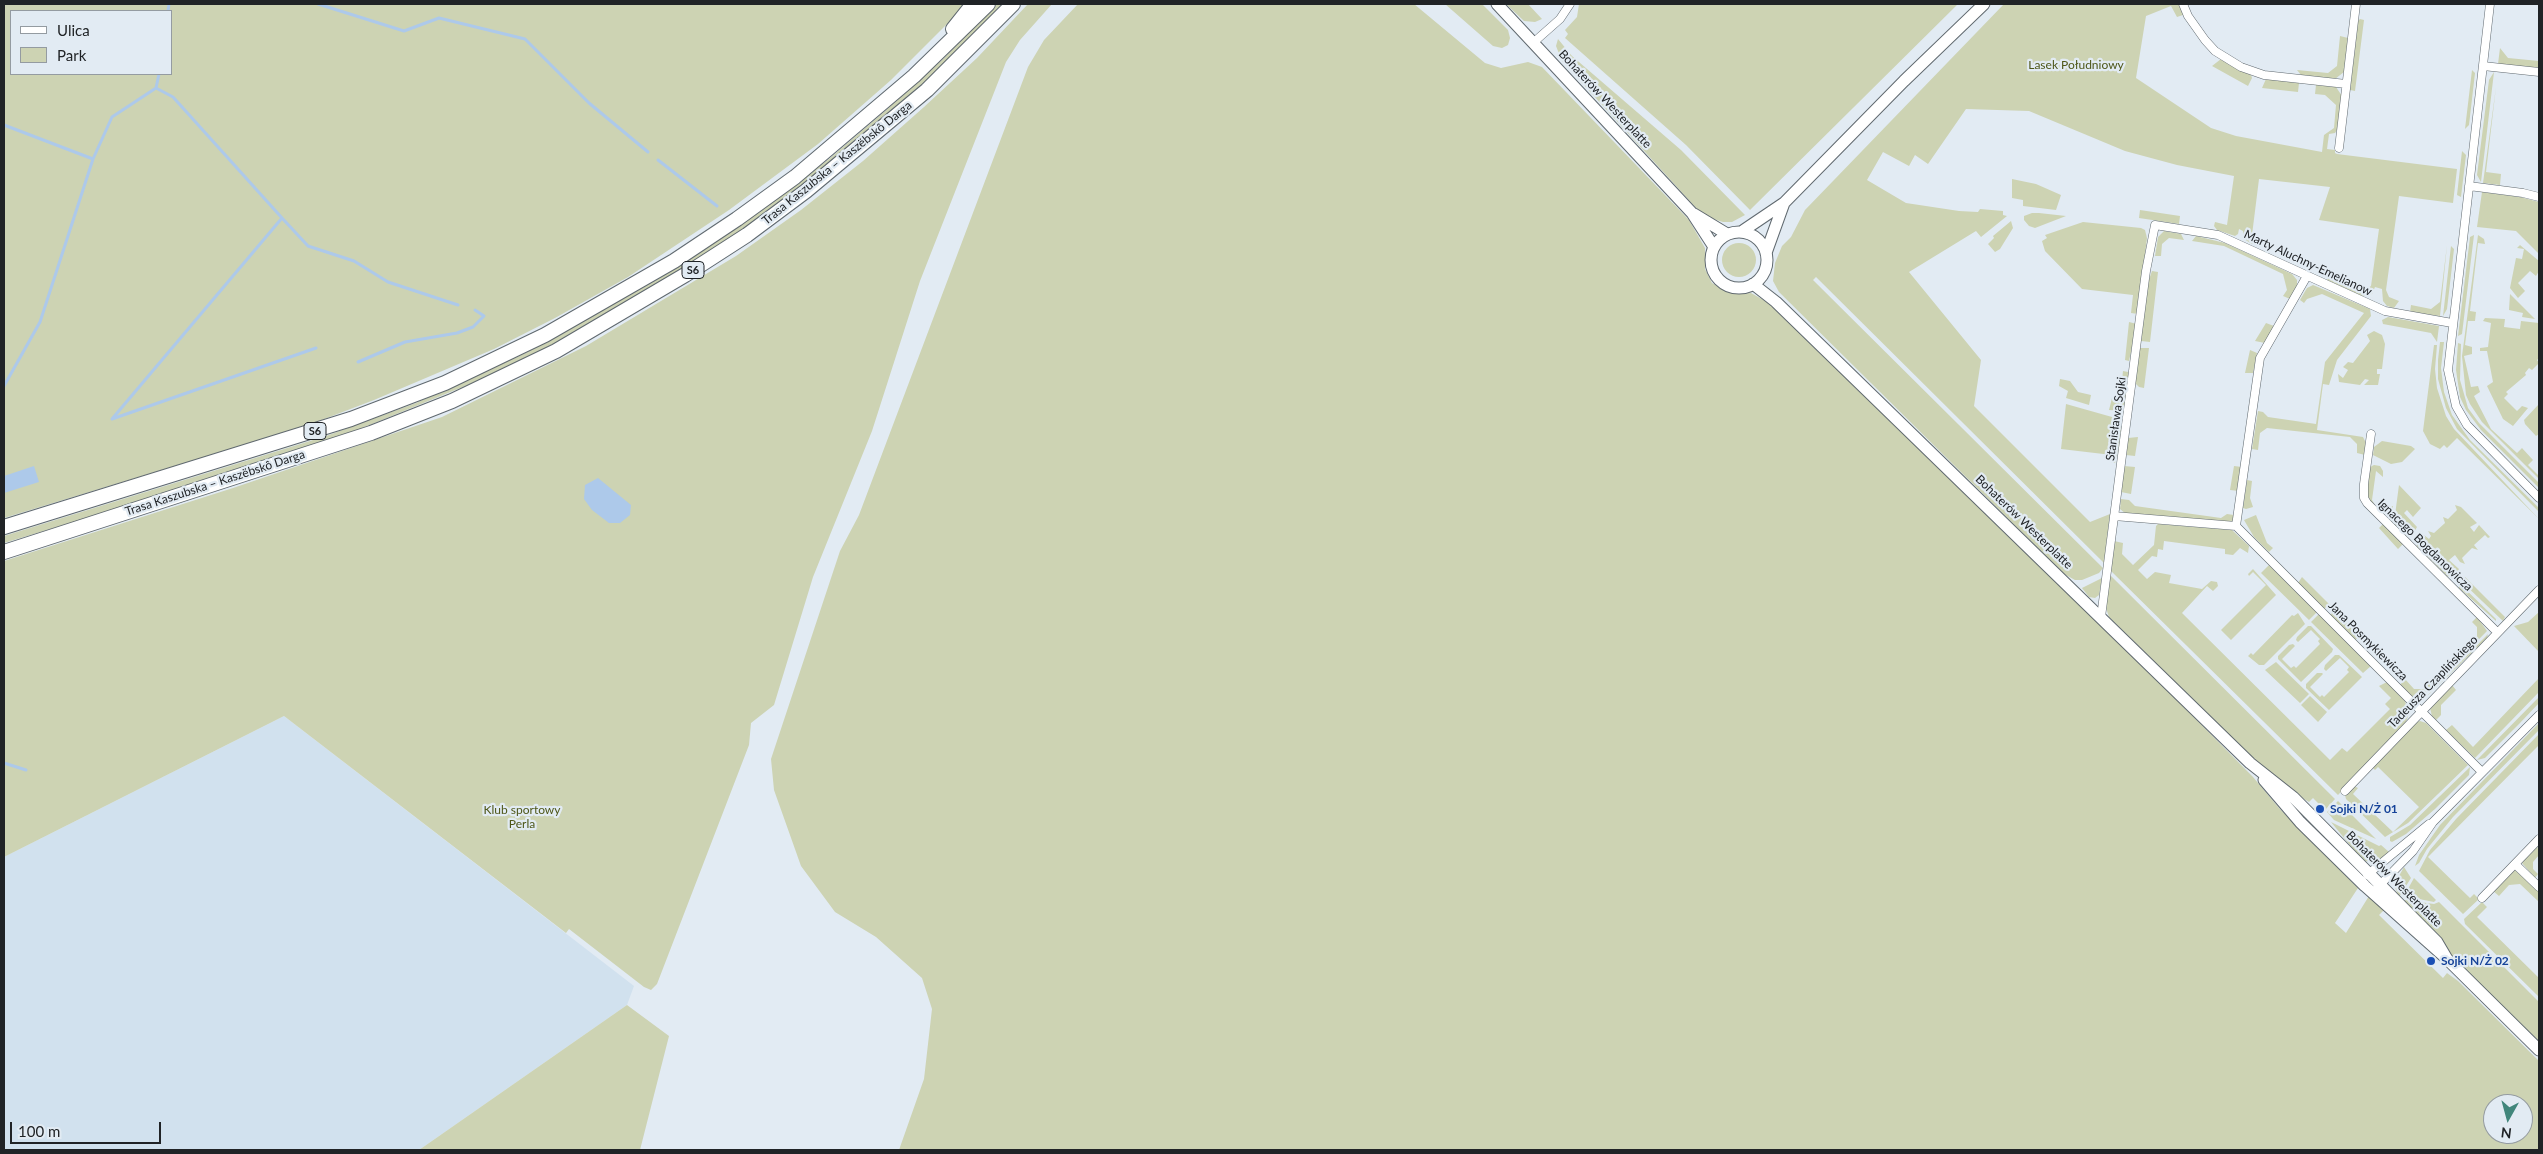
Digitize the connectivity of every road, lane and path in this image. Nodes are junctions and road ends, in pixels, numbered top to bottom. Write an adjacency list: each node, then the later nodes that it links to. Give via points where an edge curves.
1 (973, 4): 13 (highway)
2 (988, 4): 13 (highway, Trasa Kaszubska – Kaszëbskô Darga / S6)
3 (1013, 4): 33 (highway, Trasa Kaszubska – Kaszëbskô Darga / S6, via 927,90 806,191 685,275 556,351 452,401 371,433)
4 (1497, 4): 10 (main road, Bohaterów Westerplatte)
5 (1570, 4): 10 (street)
6 (1984, 4): 18 (main road, via 1904,80)
7 (2183, 4): 14 (street, via 2205,40 2241,67 2264,75)
8 (2356, 4): 14 (street)
9 (2490, 4): 11 (street)
10 (1534, 42): 19 (main road, Bohaterów Westerplatte)
11 (2483, 66): 12 (street); 16 (street)
12 (2539, 72)
13 (914, 76): 32 (highway, Trasa Kaszubska – Kaszëbskô Darga / S6, via 795,177 737,220 643,280 545,335 445,383 359,416)
14 (2346, 84): 15 (street)
15 (2339, 148)
16 (2469, 186): 17 (street); 27 (street)
17 (2539, 197)
18 (1784, 203): 21 (main road); 24 (main road)
19 (1692, 213): 22 (main road, Bohaterów Westerplatte); 23 (main road, Bohaterów Westerplatte)
20 (2155, 225): 25 (street, Marty Aluchny-Emelianow, via 2218,235); 30 (street, Stanisława Sojki)
21 (1744, 230): 22 (main road); 24 (main road, via 1754,236)
22 (1728, 234): 23 (main road)
23 (1714, 247): 26 (main road, via 1711,265 1720,280 1736,288)
24 (1766, 253): 26 (main road, via 1766,262)
25 (2307, 276): 27 (street, Marty Aluchny-Emelianow, via 2384,310); 31 (street, via 2260,358)
26 (1757, 280): 35 (main road, Bohaterów Westerplatte)
27 (2452, 323): 29 (street, via 2448,370 2459,412 2472,431)
28 (2371, 434): 36 (street, Ignacego Bogdanowicza, via 2364,498)
29 (2539, 498)
30 (2114, 516): 31 (street); 35 (street, Stanisława Sojki)
31 (2236, 526): 37 (street, Jana Posmykiewicza)
32 (4, 528)
33 (4, 552)
34 (2539, 590): 36 (street, Tadeusza Czaplińskiego)
35 (2101, 617): 39 (main road, Bohaterów Westerplatte)
36 (2497, 632): 37 (street, Tadeusza Czaplińskiego)
37 (2422, 711): 40 (street, Jana Posmykiewicza); 41 (street, Tadeusza Czaplińskiego)
38 (2539, 715): 40 (street)
39 (2250, 763): 45 (main road, Bohaterów Westerplatte, via 2294,797); 46 (main road, Bohaterów Westerplatte, via 2284,805)
40 (2482, 772): 42 (street)
41 (2345, 791)
42 (2433, 822): 45 (street); 47 (street, via 2413,851)
43 (2539, 838): 44 (street)
44 (2515, 864): 48 (street); 50 (street)
45 (2370, 873): 46 (street); 47 (main road, Bohaterów Westerplatte)
46 (2360, 881): 49 (main road, Bohaterów Westerplatte)
47 (2381, 884): 49 (street); 51 (main road, Bohaterów Westerplatte, via 2437,942)
48 (2539, 887)
49 (2372, 893): 51 (main road, Bohaterów Westerplatte)
50 (2482, 898)
51 (2447, 959): 52 (main road, Bohaterów Westerplatte)
52 (2539, 1050)

